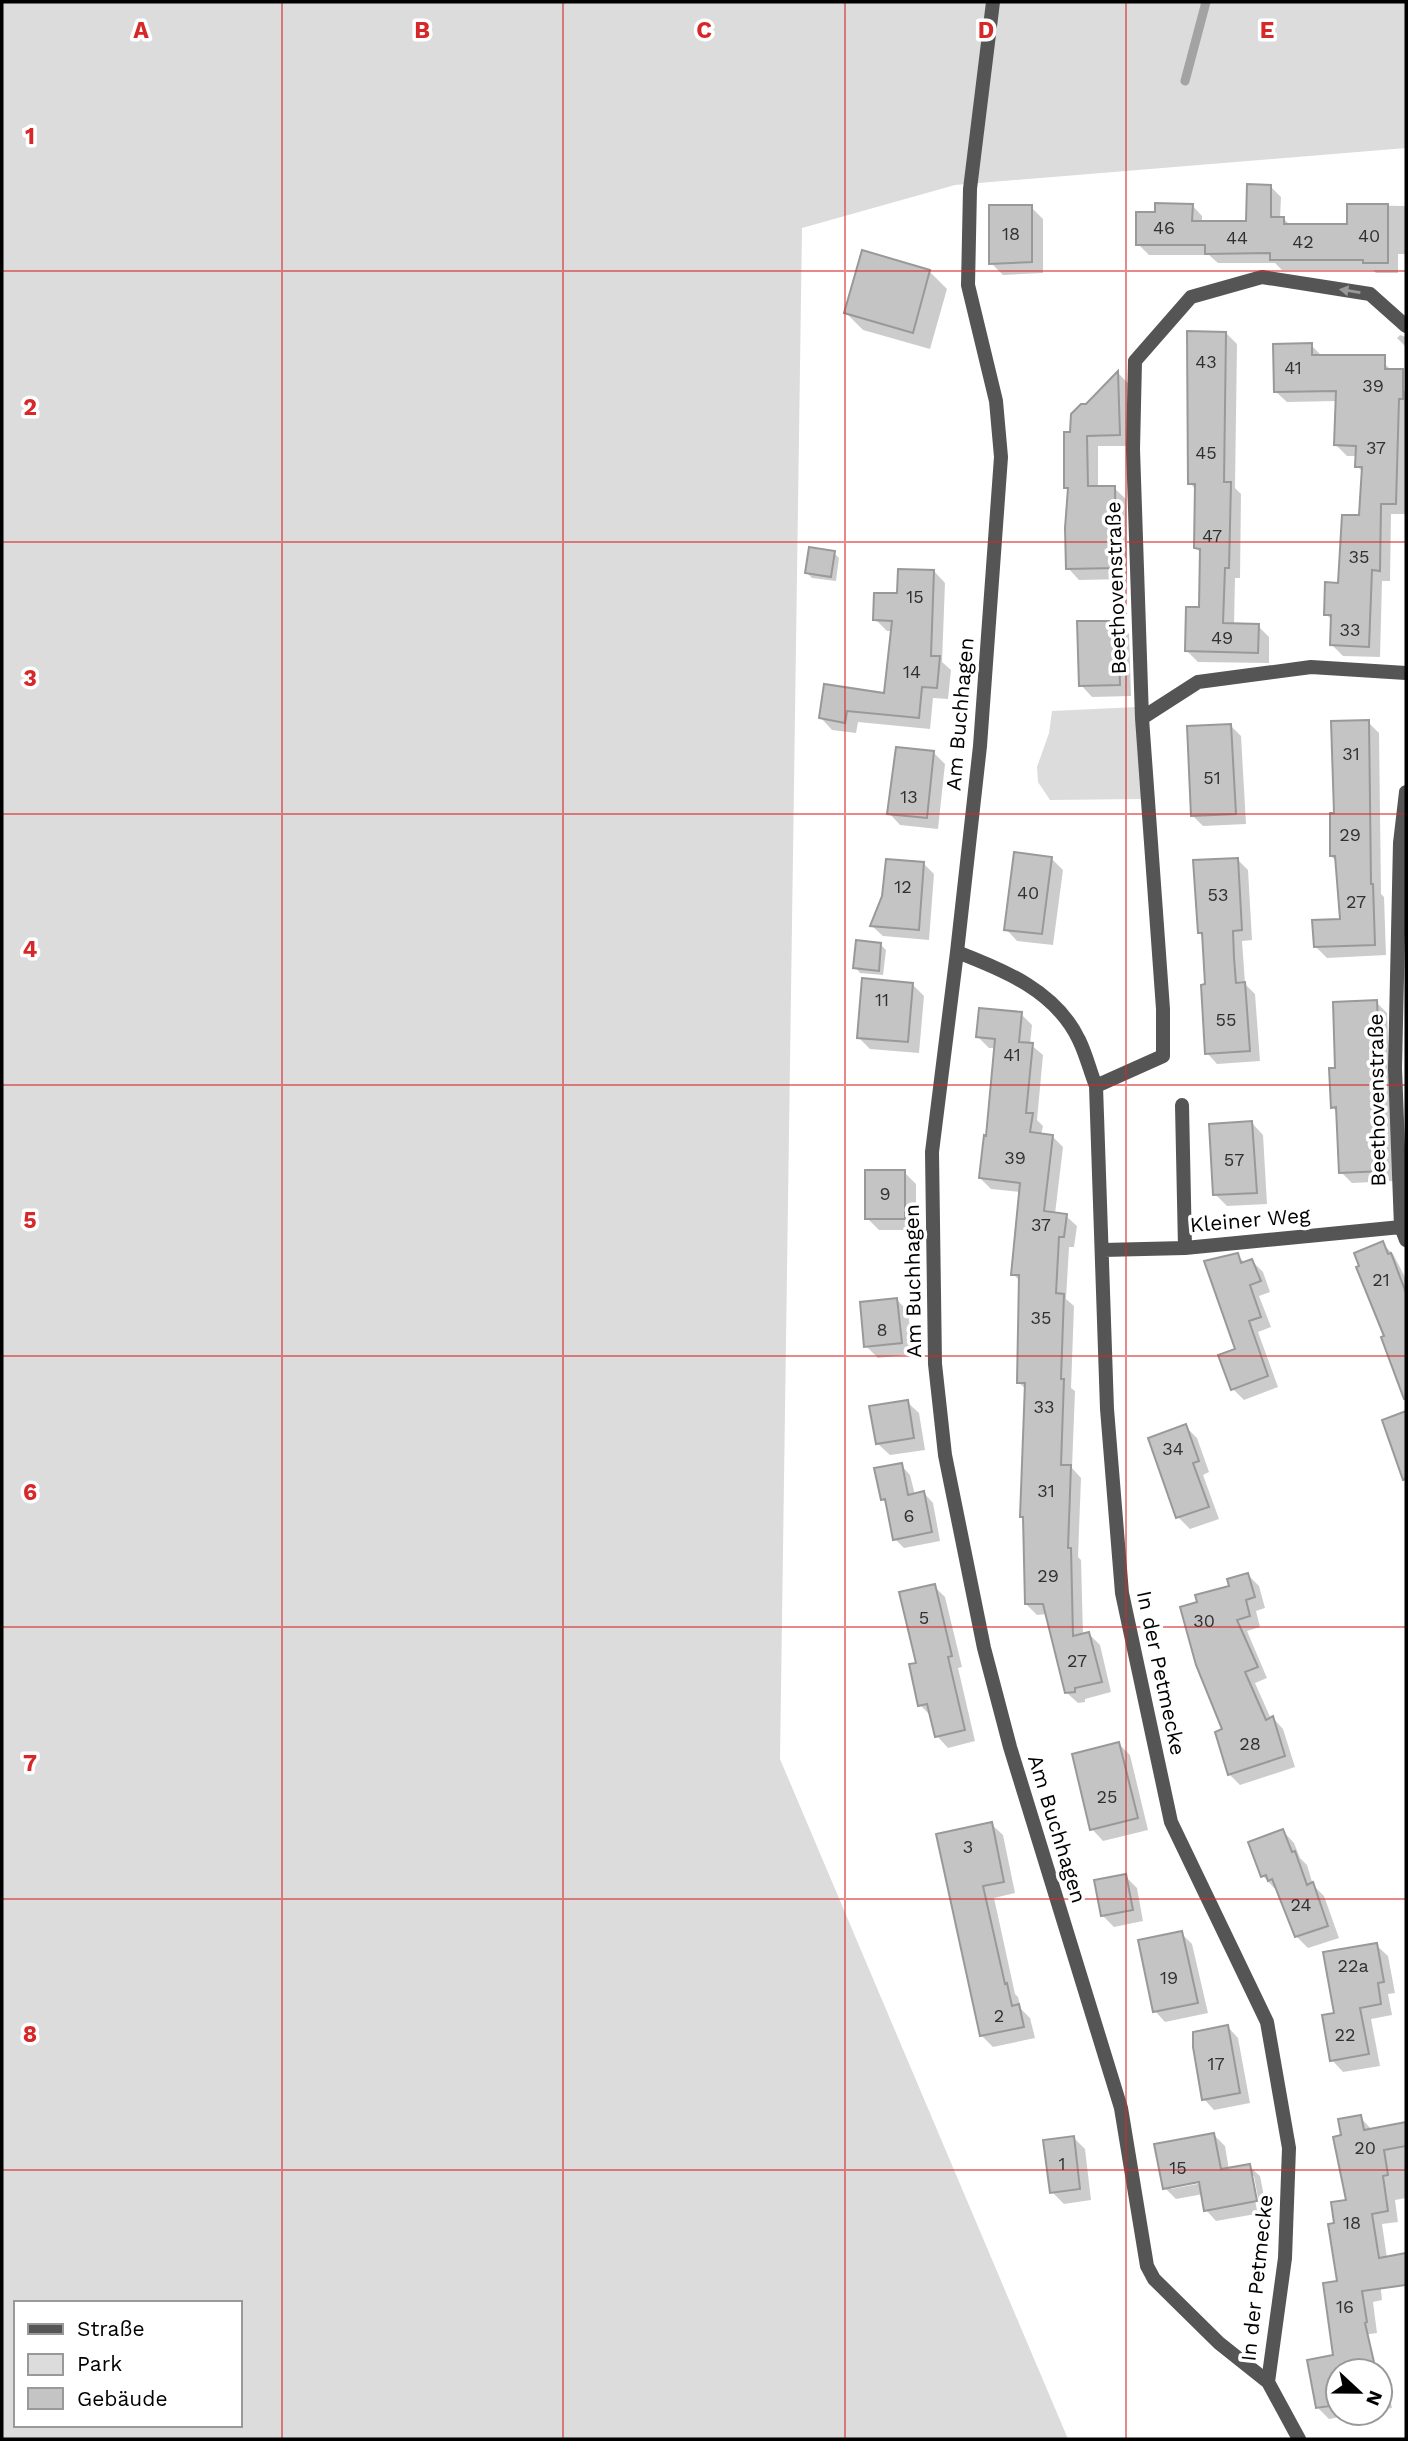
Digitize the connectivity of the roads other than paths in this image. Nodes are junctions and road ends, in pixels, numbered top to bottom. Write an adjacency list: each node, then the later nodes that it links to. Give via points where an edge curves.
1 (993, 2): 6 (street, Am Buchhagen, via 970,189 968,285 996,401 1001,457 980,746)
2 (1406, 326): 4 (street, Beethovenstraße, one-way to 4, via 1370,295 1262,276 1191,297 1135,361 1133,449)
3 (1406, 673): 4 (street, via 1311,667 1198,682)
4 (1142, 718): 7 (street, Beethovenstraße, via 1163,1056)
5 (1406, 792): 9 (street, Beethovenstraße, via 1400,844 1395,1068)
6 (957, 952): 7 (street, In der Petmecke, via 1032,987 1055,1005 1078,1038); 12 (street, Am Buchhagen, via 932,1152 935,1364 945,1455 984,1648 1121,2108 1147,2266 1154,2279 1200,2324)
7 (1096, 1086): 11 (street, In der Petmecke)
8 (1182, 1105): 10 (street)
9 (1404, 1233): 10 (street, Kleiner Weg)
10 (1185, 1248): 11 (street, Kleiner Weg)
11 (1103, 1250): 12 (street, In der Petmecke, via 1107,1409 1122,1593 1171,1822 1267,2022 1289,2148 1285,2259)
12 (1268, 2382): 13 (street, In der Petmecke)
13 (1299, 2439)

